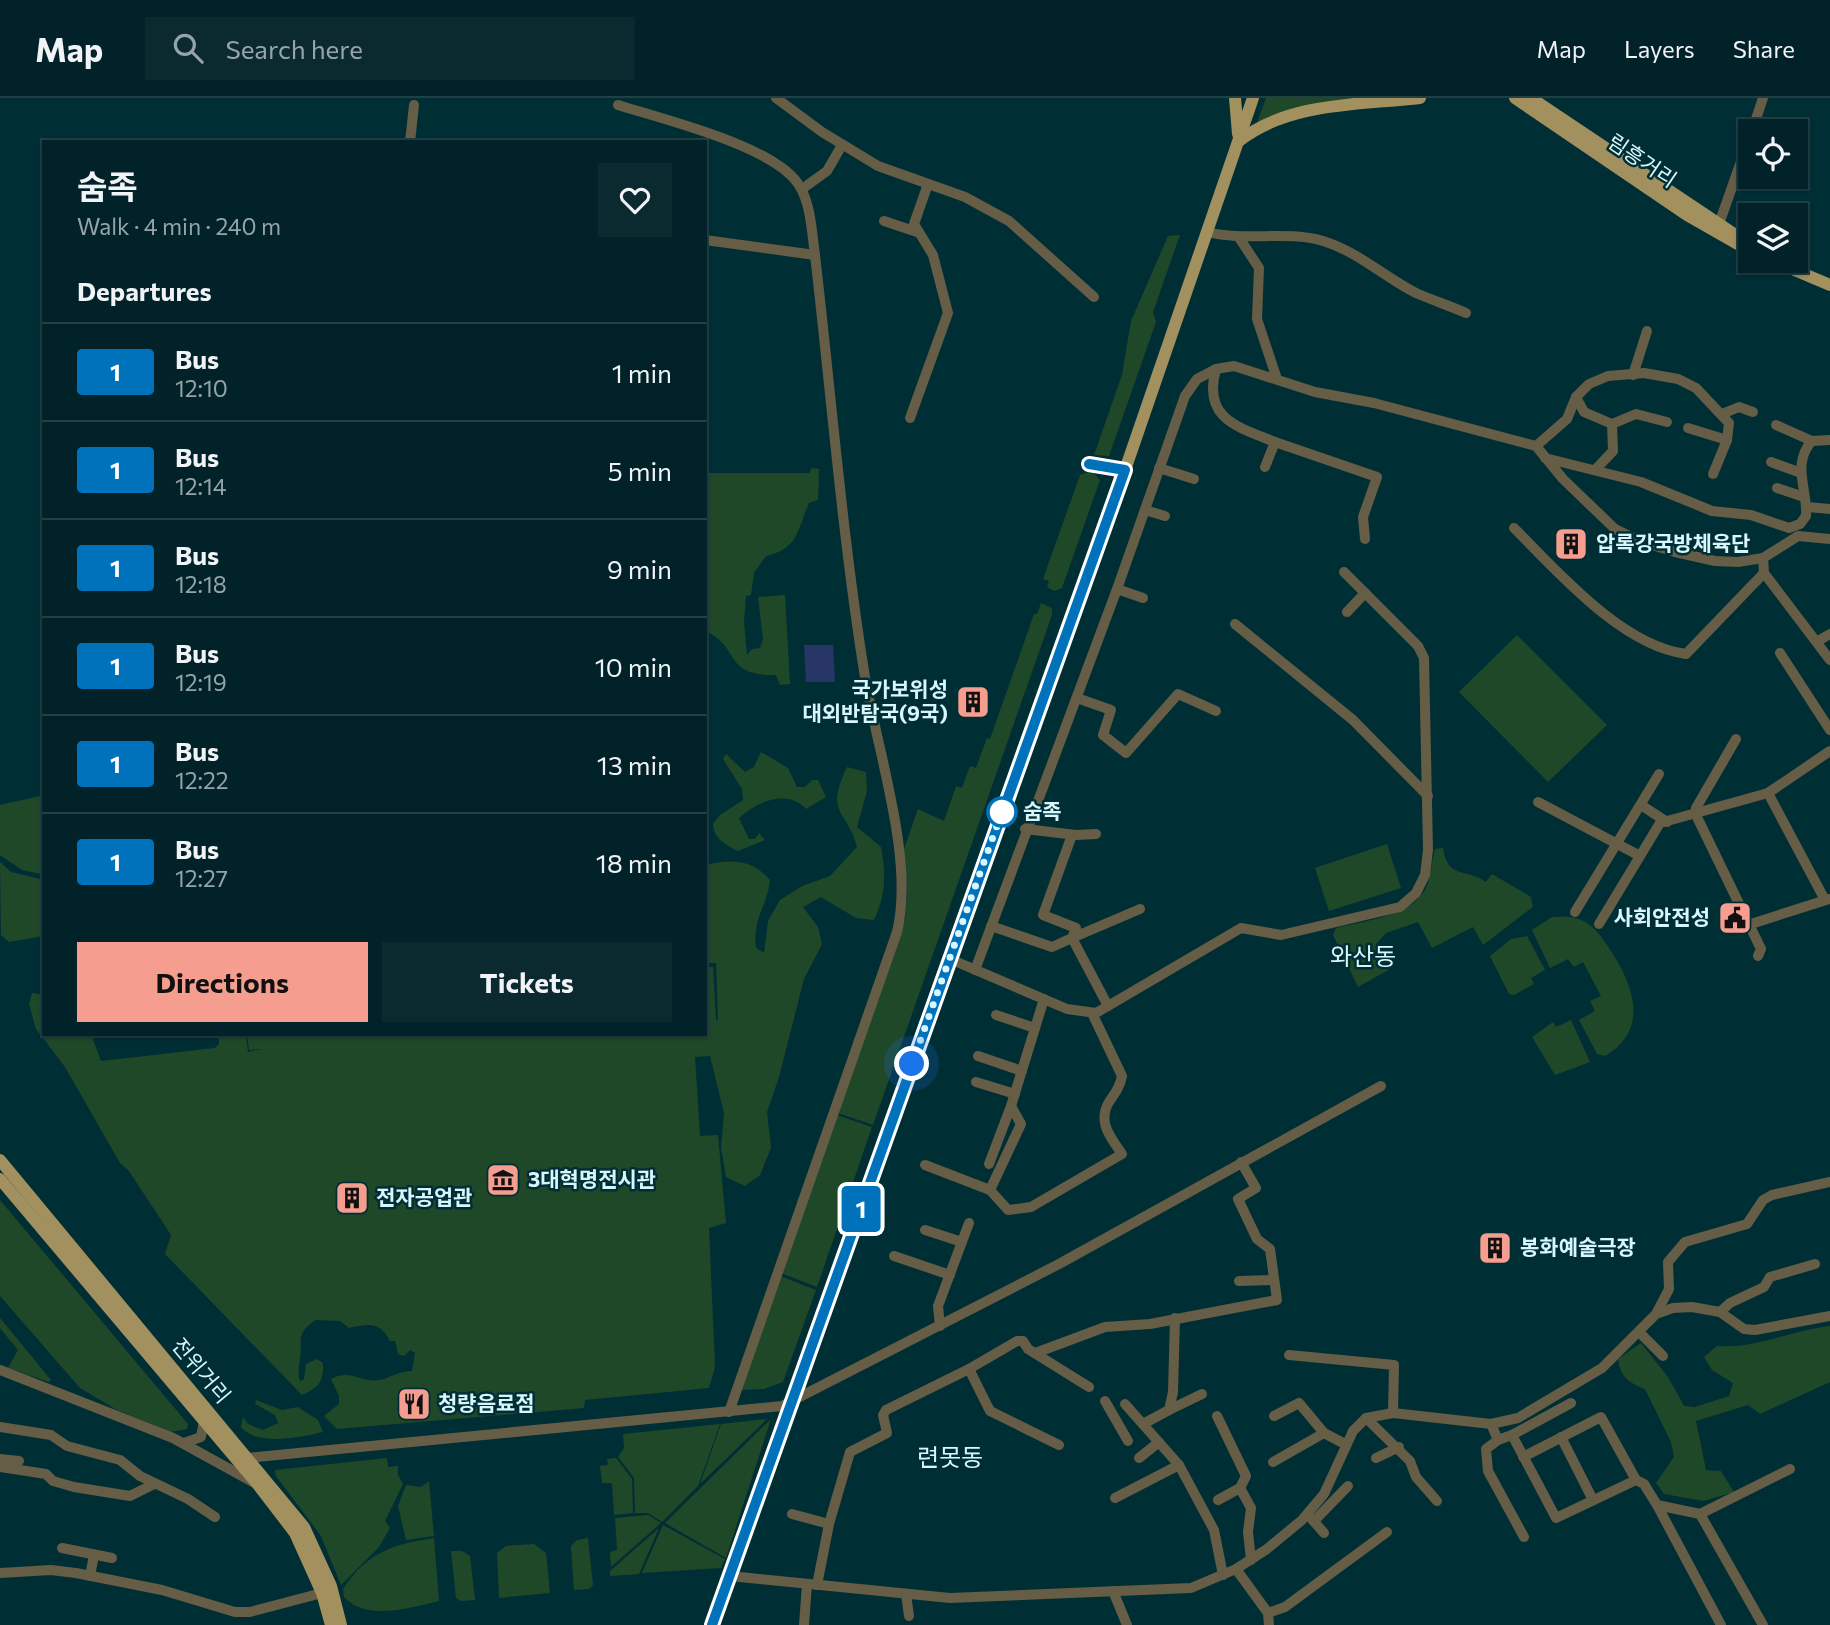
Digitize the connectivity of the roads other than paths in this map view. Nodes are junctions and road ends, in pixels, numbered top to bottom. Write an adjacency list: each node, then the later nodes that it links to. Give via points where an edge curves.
1 (776, 98): 13 (street)
2 (1235, 98): 12 (main road)
3 (1253, 98): 12 (main road)
4 (1420, 98): 12 (main road, via 1286,115 1265,122)
5 (1515, 98): 24 (main road, 림흥거리, via 1687,215)
6 (1531, 98): 18 (main road, 림흥거리)
7 (1763, 98): 10 (street)
8 (414, 105): 11 (street)
9 (618, 105): 16 (street, via 769,158 787,169)
10 (1756, 119)
11 (410, 140)
12 (1239, 141): 20 (main road)
13 (842, 145): 15 (street, via 878,166); 16 (street, via 827,171)
14 (1738, 171): 18 (street)
15 (928, 184): 19 (street, via 915,218); 30 (street, via 986,206 1009,221)
16 (802, 189): 25 (street)
17 (884, 221): 19 (street)
18 (1719, 224): 21 (main road, 림흥거리)
19 (917, 232): 39 (street, via 933,255 948,313)
20 (1207, 232): 22 (street); 102 (main road)
21 (1738, 235)
22 (1240, 239): 31 (street, via 1293,236 1324,241 1353,252 1416,292); 35 (street, via 1259,268 1257,319)
23 (707, 240): 25 (street)
24 (1738, 244)
25 (815, 255): 147 (street, via 858,630 901,858 903,903 897,932)
26 (1808, 267): 28 (main road)
27 (1802, 273): 29 (main road)
28 (1830, 276)
29 (1830, 285)
30 (1094, 297)
31 (1466, 313)
32 (1647, 331): 34 (street)
33 (1216, 369): 35 (street, via 1234,366); 47 (street, via 1213,394 1221,417); 52 (street, via 1191,385)
34 (1633, 375): 36 (street, via 1608,376); 38 (street, via 1678,379 1696,388)
35 (1277, 379): 48 (street)
36 (1576, 397): 41 (street, via 1584,412); 48 (street, via 1567,419)
37 (1753, 412): 38 (street, via 1739,407)
38 (1722, 414): 44 (street, via 1729,423)
39 (910, 418)
40 (1667, 422): 41 (street, via 1636,414)
41 (1612, 424): 53 (street, via 1613,452)
42 (1776, 425): 46 (street)
43 (1688, 428): 44 (street)
44 (1727, 440): 55 (street)
45 (1830, 440): 46 (street)
46 (1812, 441): 54 (street)
47 (1275, 442): 51 (street); 63 (street, via 1377,477 1363,517)
48 (1536, 446): 49 (street)
49 (1545, 457): 53 (street); 65 (street, via 1615,529 1642,542 1715,561)
50 (1771, 462): 54 (street)
51 (1265, 467)
52 (1159, 468): 56 (street); 60 (street)
53 (1596, 469): 58 (street, via 1712,511 1751,515 1789,527 1806,516)
54 (1801, 473): 58 (street)
55 (1713, 474)
56 (1194, 479)
57 (1777, 488): 58 (street)
58 (1806, 502): 59 (street)
59 (1830, 509)
60 (1145, 510): 61 (street); 68 (street)
61 (1165, 516)
62 (1514, 528): 67 (street, via 1610,619 1668,652 1686,654)
63 (1365, 539)
64 (1830, 539): 65 (street, via 1798,536)
65 (1763, 558): 67 (street)
66 (1344, 572): 69 (street)
67 (1764, 573): 74 (street)
68 (1117, 589): 70 (street); 77 (street)
69 (1365, 593): 71 (street); 84 (street, via 1418,646 1424,658)
70 (1143, 598)
71 (1347, 612)
72 (1235, 624): 84 (street, via 1353,720)
73 (1830, 634): 74 (street)
74 (1818, 641): 76 (street)
75 (1780, 653): 79 (street)
76 (1830, 660)
77 (1077, 698): 78 (street, via 1111,710 1103,736 1126,753 1178,694); 89 (street)
78 (1216, 711)
79 (1830, 730)
80 (1735, 739): 87 (street)
81 (1829, 754): 83 (street)
82 (1659, 774): 86 (street)
83 (1768, 793): 87 (street); 94 (street)
84 (1428, 796): 105 (street, via 1425,875 1400,907 1281,935 1241,928)
85 (1538, 802): 92 (street)
86 (1641, 805): 88 (street); 92 (street)
87 (1696, 815): 88 (street); 98 (street)
88 (1667, 822): 93 (street, via 1660,823)
89 (1026, 829): 91 (street); 99 (street)
90 (1096, 834): 91 (street)
91 (1072, 835): 100 (street, via 1043,915 1076,928)
92 (1618, 844): 93 (street); 96 (street)
93 (1640, 856): 97 (street)
94 (1828, 899): 98 (street)
95 (1140, 909): 100 (street)
96 (1575, 912)
97 (1599, 924)
98 (1751, 924): 101 (street, via 1761,948)
99 (991, 926): 100 (street, via 1052,947); 103 (street)
100 (1072, 938): 105 (street)
101 (1758, 956)
102 (950, 959): 103 (street); 144 (main road)
103 (975, 970): 104 (street)
104 (1044, 999): 106 (street); 108 (street)
105 (1108, 1006): 106 (street)
106 (1092, 1013): 121 (street, via 1122,1076 1107,1106 1105,1128 1122,1154 1031,1207 1007,1210)
107 (996, 1016): 108 (street)
108 (1035, 1028): 110 (street)
109 (978, 1056): 110 (street)
110 (1022, 1071): 113 (street)
111 (976, 1082): 113 (street)
112 (1381, 1086): 116 (street)
113 (1015, 1094): 114 (street)
114 (1011, 1106): 117 (street); 121 (street, via 1021,1124)
115 (0, 1160): 168 (main road, 전위거리)
116 (1241, 1162): 128 (street, via 1256,1188 1238,1199 1257,1239 1270,1249); 134 (street)
117 (989, 1164)
118 (925, 1165): 121 (street)
119 (0, 1179): 153 (main road, 전위거리)
120 (1830, 1182): 131 (street, via 1772,1195 1763,1200 1747,1224 1685,1242 1668,1262 1669,1289)
121 (990, 1190)
122 (969, 1223): 124 (street)
123 (925, 1230): 124 (street)
124 (962, 1242): 127 (street)
125 (894, 1256): 127 (street)
126 (1815, 1264): 130 (street, via 1770,1277 1764,1287)
127 (950, 1275): 134 (street, via 938,1306)
128 (1272, 1280): 129 (street); 133 (street, via 1277,1300)
129 (1239, 1282)
130 (1720, 1312): 131 (street, via 1682,1307); 132 (street, via 1744,1329 1755,1330)
131 (1656, 1314): 135 (street)
132 (1830, 1316)
133 (1175, 1318): 136 (street, via 1105,1327); 146 (street)
134 (940, 1326): 144 (street)
135 (1639, 1332): 138 (street); 155 (street, via 1602,1368 1518,1418)
136 (1038, 1352): 139 (street, via 1017,1340); 141 (street)
137 (1289, 1355): 148 (street, via 1394,1365)
138 (1663, 1356)
139 (969, 1369): 165 (street, via 990,1412); 191 (street, via 886,1410 887,1433 850,1452)
140 (0, 1370): 163 (street)
141 (1089, 1387)
142 (1202, 1394): 146 (street)
143 (1105, 1401): 149 (street)
144 (792, 1402): 147 (street); 203 (main road)
145 (1571, 1403): 158 (street)
146 (1169, 1410): 154 (street)
147 (729, 1412): 168 (street)
148 (1392, 1413): 152 (street); 155 (street)
149 (1113, 1415): 154 (street, via 1127,1406); 161 (street)
150 (1217, 1416): 181 (street, via 1246,1476)
151 (1274, 1416): 157 (street, via 1299,1403)
152 (1366, 1418): 164 (street); 166 (street)
153 (204, 1420): 163 (street, via 201,1437); 179 (main road, 전위거리)
154 (1143, 1424): 162 (street)
155 (1491, 1424): 160 (street)
156 (0, 1427): 178 (street, via 51,1435 68,1446 120,1460)
157 (1324, 1433): 164 (street); 173 (street)
158 (1513, 1435): 160 (street); 167 (street)
159 (1561, 1437): 167 (street); 177 (street, via 1601,1417); 184 (street)
160 (1498, 1440): 194 (street, via 1486,1449 1488,1471)
161 (1128, 1441)
162 (1159, 1442): 169 (street); 174 (street)
163 (184, 1443): 179 (street)
164 (1345, 1444): 190 (street)
165 (1059, 1445)
166 (1399, 1447): 170 (street); 185 (street, via 1423,1488)
167 (1523, 1457): 184 (street, via 1556,1518)
168 (247, 1458): 211 (main road, 전위거리, via 304,1527 331,1586)
169 (1139, 1458)
170 (1376, 1458)
171 (0, 1459): 172 (street)
172 (19, 1461)
173 (1273, 1462)
174 (1179, 1465): 182 (street); 201 (street, via 1214,1530)
175 (0, 1467): 178 (street, via 130,1496)
176 (1790, 1469): 188 (street)
177 (1636, 1480): 184 (street); 186 (street, via 1644,1484)
178 (154, 1484): 189 (street)
179 (259, 1486): 206 (main road, 전위거리, via 295,1533)
180 (1348, 1486): 190 (street)
181 (1240, 1488): 183 (street); 198 (street, via 1251,1508)
182 (1115, 1498)
183 (1218, 1500)
184 (1593, 1500)
185 (1437, 1501)
186 (1657, 1505): 188 (street); 216 (street)
187 (792, 1514): 191 (street)
188 (1700, 1514): 217 (street)
189 (215, 1517)
190 (1311, 1517): 193 (street); 198 (street)
191 (829, 1524): 204 (street)
192 (1387, 1532): 208 (street, via 1285,1608)
193 (1324, 1533)
194 (1524, 1537)
195 (62, 1548): 196 (street)
196 (94, 1555): 197 (street); 202 (street)
197 (112, 1558)
198 (1251, 1560): 199 (street)
199 (1236, 1569): 201 (street); 208 (street)
200 (0, 1573): 202 (street, via 51,1570)
201 (1223, 1575): 205 (street, via 1191,1588)
202 (90, 1576): 206 (street, via 162,1590 235,1612)
203 (730, 1576): 204 (street); 212 (main road)
204 (812, 1584): 207 (street); 213 (street)
205 (1113, 1591): 207 (street, via 950,1598); 214 (street)
206 (322, 1593): 210 (main road, 전위거리)
207 (906, 1594): 209 (street)
208 (1268, 1613): 215 (street)
209 (909, 1616)
210 (331, 1625)
211 (341, 1625)
212 (712, 1625)
213 (804, 1625)
214 (1127, 1625)
215 (1269, 1625)
216 (1721, 1625)
217 (1763, 1625)

